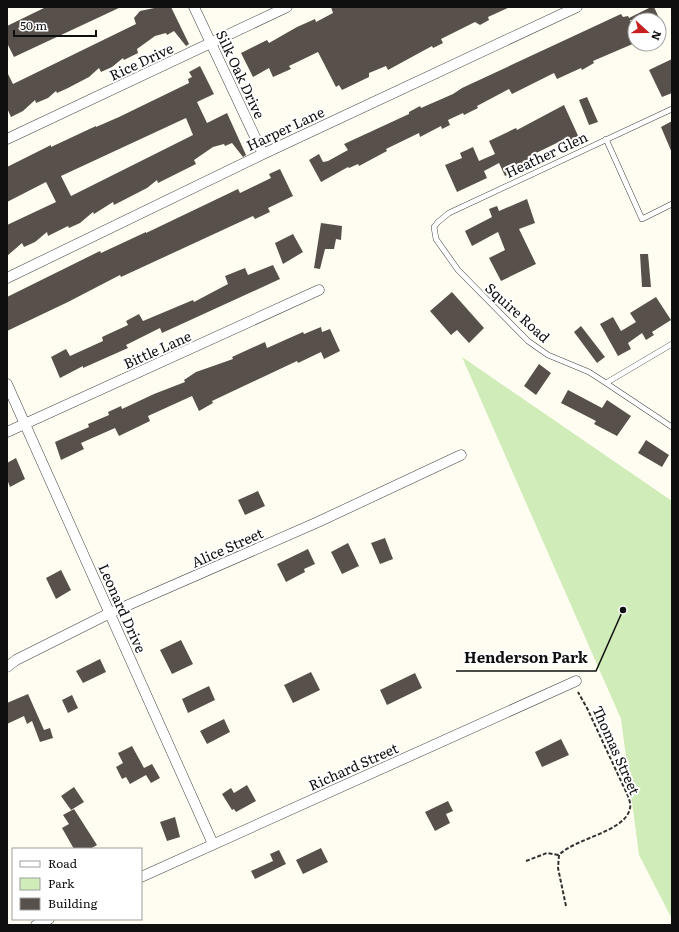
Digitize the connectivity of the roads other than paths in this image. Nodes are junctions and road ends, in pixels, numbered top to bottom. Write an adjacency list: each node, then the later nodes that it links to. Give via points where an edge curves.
1 (194, 7): 4 (street, Silk Oak Drive)
2 (287, 7): 4 (street, Rice Drive)
3 (577, 7): 8 (street, Harper Lane)
4 (211, 44): 6 (street, Rice Drive); 8 (street, Silk Oak Drive)
5 (672, 109): 7 (lane, Heather Glen)
6 (7, 139)
7 (606, 139): 9 (lane, via 642,219); 10 (lane, Heather Glen, via 449,213)
8 (263, 154): 11 (street, Harper Lane)
9 (672, 204)
10 (434, 228): 14 (lane, Squire Road, via 436,239 458,270 528,341 548,355 589,372)
11 (7, 278)
12 (319, 290): 16 (street, Bittle Lane)
13 (672, 344): 14 (lane)
14 (606, 383): 17 (lane, Squire Road)
15 (7, 384): 16 (street, Leonard Drive)
16 (25, 424): 18 (street, Bittle Lane); 20 (street, Leonard Drive)
17 (672, 427)
18 (7, 432)
19 (461, 455): 20 (street, Alice Street, via 318,522)
20 (110, 613): 21 (street, Alice Street, via 16,660); 23 (street, Leonard Drive)
21 (7, 667)
22 (574, 682): 23 (street, Richard Street)
23 (213, 844): 24 (street, Richard Street)
24 (142, 877)
25 (47, 920): 26 (street)
26 (36, 925)

